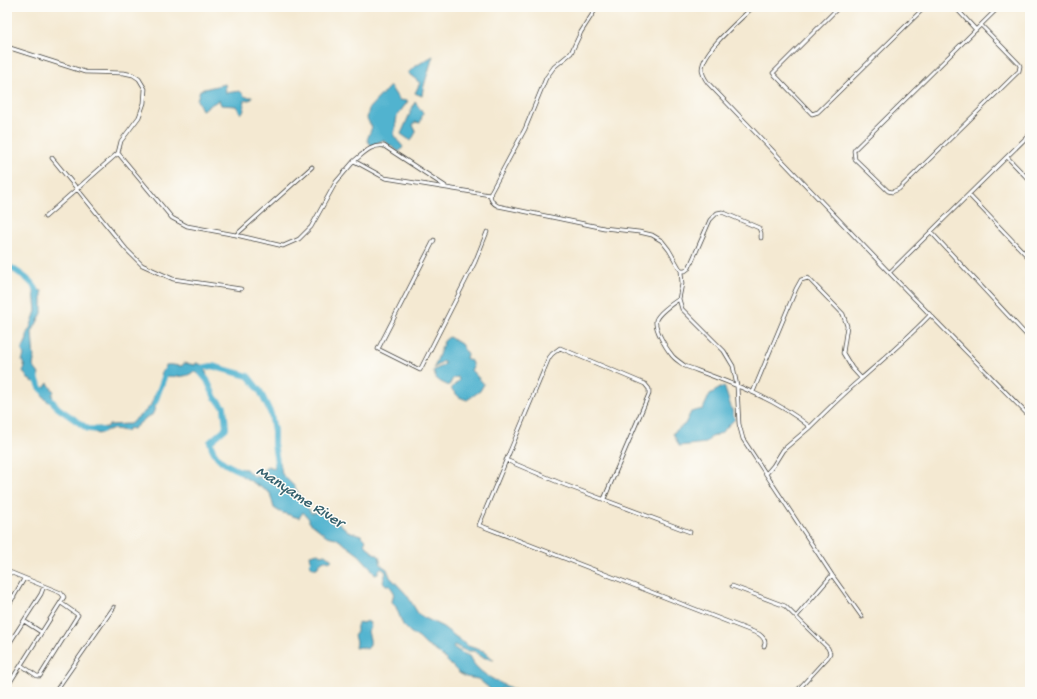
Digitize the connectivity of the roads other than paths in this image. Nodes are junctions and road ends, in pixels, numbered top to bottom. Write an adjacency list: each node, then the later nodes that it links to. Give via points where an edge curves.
1 (597, 7): 19 (street, via 571,53 554,67 546,78 525,129)
2 (753, 7): 29 (street, via 716,43 703,61 703,75)
3 (839, 7): 4 (street, via 773,73 812,114 823,107)
4 (925, 7)
5 (955, 7): 8 (street)
6 (999, 7): 7 (street)
7 (981, 26): 8 (street); 8 (street, via 1020,64 1019,71 899,189 888,191 855,159 854,152)
8 (976, 30)
9 (7, 48): 11 (street, via 85,72 124,73 139,79 145,89 144,103 139,117 121,141)
10 (1030, 134): 12 (street)
11 (118, 153): 18 (street); 24 (street, via 172,218 187,226)
12 (1007, 157): 16 (street); 20 (street)
13 (52, 158): 18 (street)
14 (354, 161): 17 (street, via 385,178); 17 (street, via 372,147 384,146); 24 (street, via 336,182 311,227 298,238 283,246)
15 (312, 167): 24 (street)
16 (1030, 181)
17 (446, 187): 19 (street)
18 (76, 190): 21 (street); 30 (street, via 142,265 173,279)
19 (490, 195): 28 (street, via 493,203 498,206 652,236 666,245)
20 (969, 195): 23 (street); 27 (street)
21 (45, 217)
22 (487, 232): 26 (street, via 475,262 420,370 378,349)
23 (931, 232): 29 (street); 33 (street)
24 (236, 235)
25 (761, 238): 28 (street, via 759,228 722,212 716,213 710,220 689,268)
26 (434, 240)
27 (1030, 259)
28 (681, 271): 31 (street)
29 (890, 272): 32 (street)
30 (241, 289)
31 (679, 299): 35 (street, via 682,309 727,355); 35 (street, via 656,320 662,340 671,354 685,366)
32 (930, 314): 34 (street, via 910,336); 37 (street)
33 (1030, 339)
34 (861, 378): 36 (street, via 844,353 847,326 844,314 808,278 801,280 796,289); 38 (street)
35 (737, 386): 36 (street); 40 (street, via 738,424 743,439)
36 (753, 392): 38 (street)
37 (1030, 417)
38 (810, 427): 40 (street, via 783,450)
39 (506, 460): 41 (street); 41 (street, via 549,358 560,348 645,384 649,389); 58 (street, via 479,525 759,634 764,639)
40 (766, 474): 44 (street)
41 (604, 499): 42 (street)
42 (690, 532)
43 (7, 571): 45 (street)
44 (832, 575): 53 (street); 54 (street)
45 (24, 579): 46 (street); 49 (street)
46 (44, 586): 50 (street, via 63,594); 55 (street)
47 (732, 586): 53 (street, via 785,606)
48 (7, 593): 49 (street)
49 (14, 597): 52 (street)
50 (61, 603): 56 (street); 59 (street, via 78,615 40,676)
51 (114, 607): 61 (street)
52 (7, 608)
53 (796, 617): 62 (street, via 830,653)
54 (862, 617)
55 (24, 621): 56 (street); 57 (street)
56 (41, 632): 59 (street)
57 (7, 646)
58 (764, 646)
59 (21, 665): 60 (street)
60 (7, 686)
61 (55, 692)
62 (796, 692)

